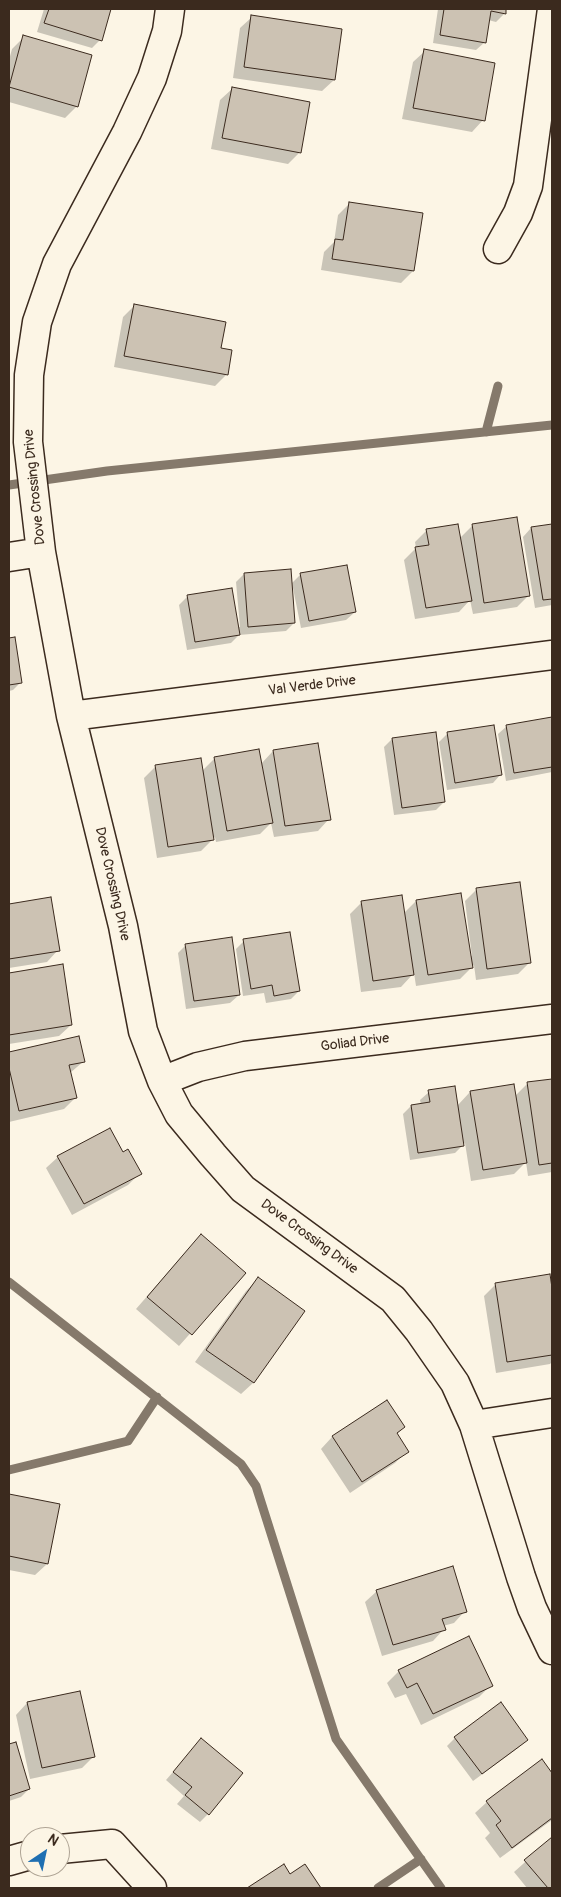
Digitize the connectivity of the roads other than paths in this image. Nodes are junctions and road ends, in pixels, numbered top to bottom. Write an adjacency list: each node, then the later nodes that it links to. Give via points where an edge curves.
1 (170, 9): 4 (street, Dove Crossing Drive, via 167,31 152,78 57,264 37,322 29,375 28,442)
2 (552, 10): 3 (street, via 528,186 518,213)
3 (498, 249)
4 (41, 552): 5 (street); 7 (street, Dove Crossing Drive)
5 (9, 557)
6 (552, 656): 7 (street, Val Verde Drive)
7 (71, 716): 9 (street, Dove Crossing Drive, via 123,926 143,1031)
8 (552, 1020): 9 (street, Goliad Drive, via 244,1056 198,1067)
9 (162, 1082): 11 (street, Dove Crossing Drive, via 179,1114 243,1188 393,1299 420,1331 454,1384)
10 (552, 1413): 11 (street)
11 (474, 1425): 12 (street, Dove Crossing Drive, via 521,1577)
12 (552, 1650)
13 (70, 1848): 14 (street, via 112,1844)
14 (152, 1888)

